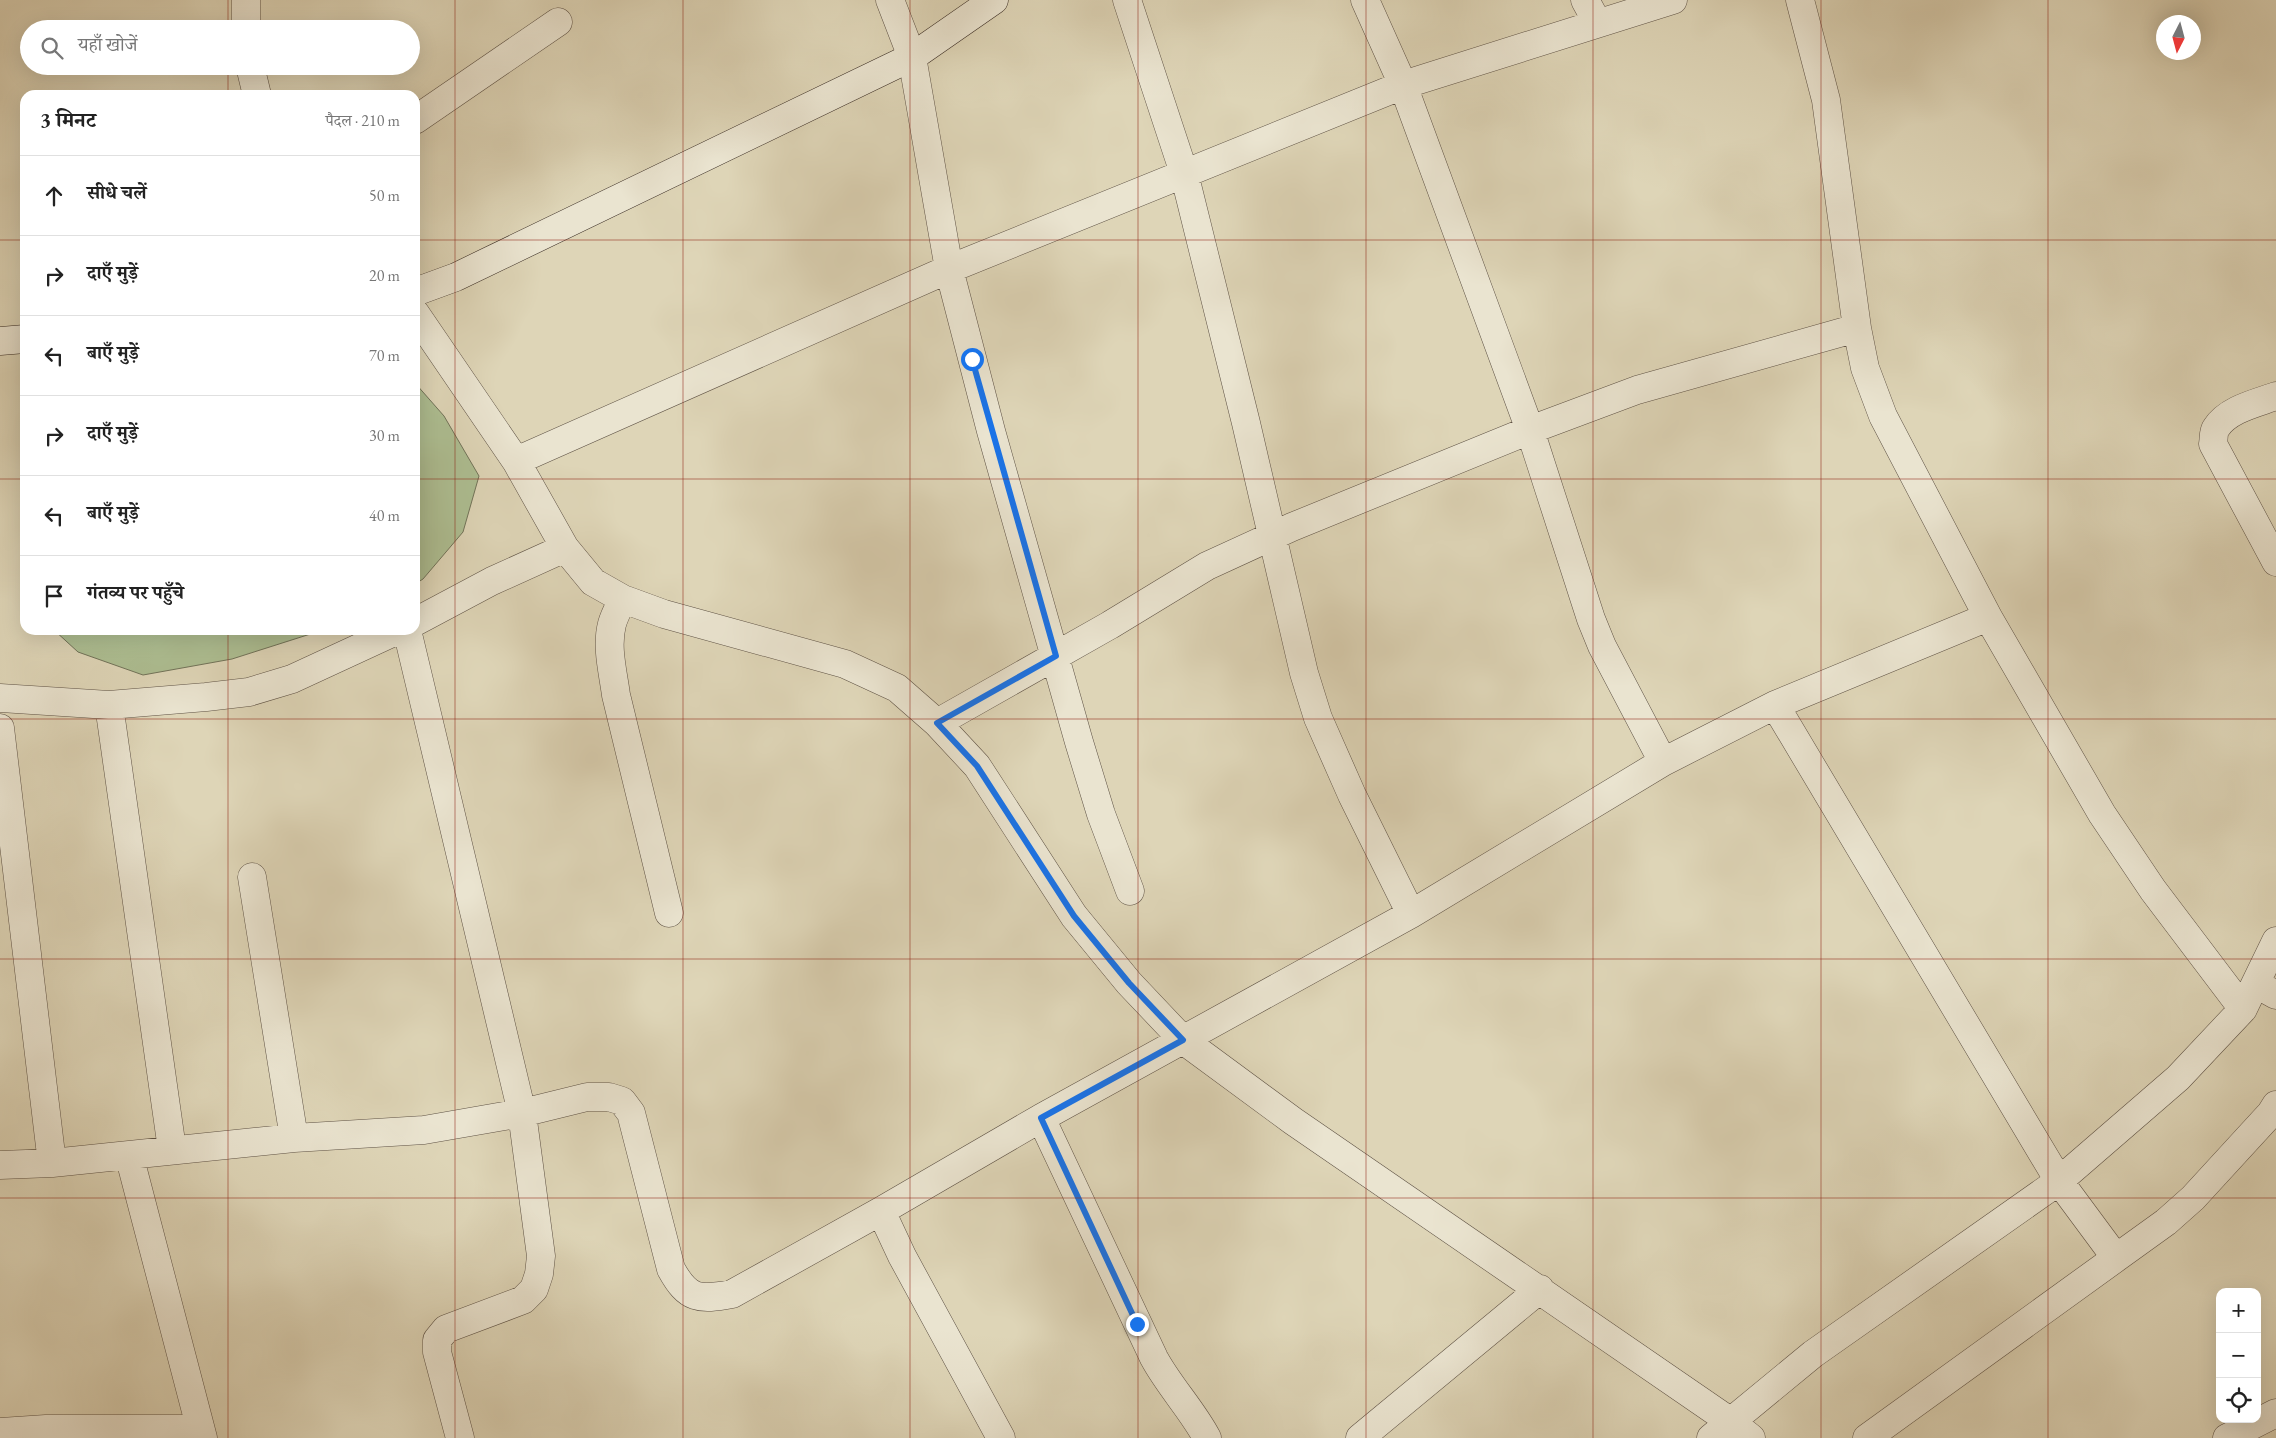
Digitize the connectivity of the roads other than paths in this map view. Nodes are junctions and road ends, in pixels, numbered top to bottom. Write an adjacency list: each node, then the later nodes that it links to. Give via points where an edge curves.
1 (246, 0): 9 (street)
2 (890, 0): 11 (street)
3 (994, 0): 11 (street)
4 (1127, 0): 16 (street)
5 (1365, 0): 13 (street)
6 (1673, 0): 8 (street)
7 (1800, 0): 20 (street, via 1827,108)
8 (1591, 11): 13 (street)
9 (246, 20)
10 (558, 22): 15 (street)
11 (912, 57): 17 (street); 18 (street, via 456,277)
12 (252, 75): 14 (street)
13 (1403, 85): 16 (street); 24 (street)
14 (256, 90)
15 (420, 117)
16 (1184, 173): 17 (street); 26 (street)
17 (949, 269): 25 (street); 34 (street, via 991,431)
18 (420, 290)
19 (420, 320): 25 (street)
20 (1857, 328): 24 (street, via 1637,390); 30 (street, via 1865,368 1883,416)
21 (20, 339): 22 (street)
22 (0, 341)
23 (2276, 396): 28 (street, via 2226,418 2215,429 2213,444)
24 (1530, 430): 26 (street); 40 (street, via 1602,646)
25 (516, 461): 27 (street)
26 (1272, 536): 34 (street, via 1207,566); 44 (street, via 1304,673 1318,718)
27 (565, 548): 29 (street, via 593,582); 31 (street)
28 (2276, 562)
29 (623, 599): 38 (street, via 664,614 845,664 897,688); 43 (street, via 612,623 609,642 611,664)
30 (1988, 617): 37 (street); 47 (street, via 2125,851)
31 (420, 619)
32 (387, 635): 36 (street, via 292,678 249,692)
33 (408, 635): 49 (street)
34 (1056, 656): 38 (street); 42 (street, via 1101,814)
35 (0, 698): 36 (street)
36 (109, 705): 53 (street)
37 (1775, 705): 40 (street); 57 (street)
38 (937, 723): 48 (street, via 977,766 1074,916 1129,983)
39 (0, 728): 55 (street)
40 (1663, 762): 44 (street)
41 (252, 878): 52 (street)
42 (1130, 890)
43 (668, 913)
44 (1411, 914): 48 (street)
45 (2273, 954): 46 (street)
46 (2266, 989): 47 (street)
47 (2243, 1009): 57 (street, via 2178,1078)
48 (1183, 1040): 51 (street); 60 (street, via 1293,1120)
49 (522, 1113): 52 (street, via 424,1130); 58 (street, via 587,1097 622,1101 630,1112 671,1269 678,1283 705,1299 732,1294); 65 (street, via 541,1256 539,1274 534,1289 523,1300 446,1329 437,1340 437,1352)
50 (2274, 1115): 59 (street, via 2193,1198)
51 (1041, 1118): 58 (street); 67 (street, via 1154,1358)
52 (294, 1138): 53 (street)
53 (172, 1149): 54 (street)
54 (129, 1154): 55 (street); 64 (street)
55 (52, 1163): 56 (street)
56 (0, 1165)
57 (2059, 1181): 59 (street); 63 (street, via 1813,1354)
58 (880, 1212): 66 (street)
59 (2116, 1258): 69 (street)
60 (1540, 1289): 63 (street); 68 (street)
61 (2276, 1413): 70 (street)
62 (0, 1432): 64 (street, via 46,1429)
63 (1731, 1433)
64 (201, 1434)
65 (460, 1438)
66 (1001, 1438)
67 (1207, 1438)
68 (1360, 1438)
69 (1867, 1438)
70 (2227, 1438)

